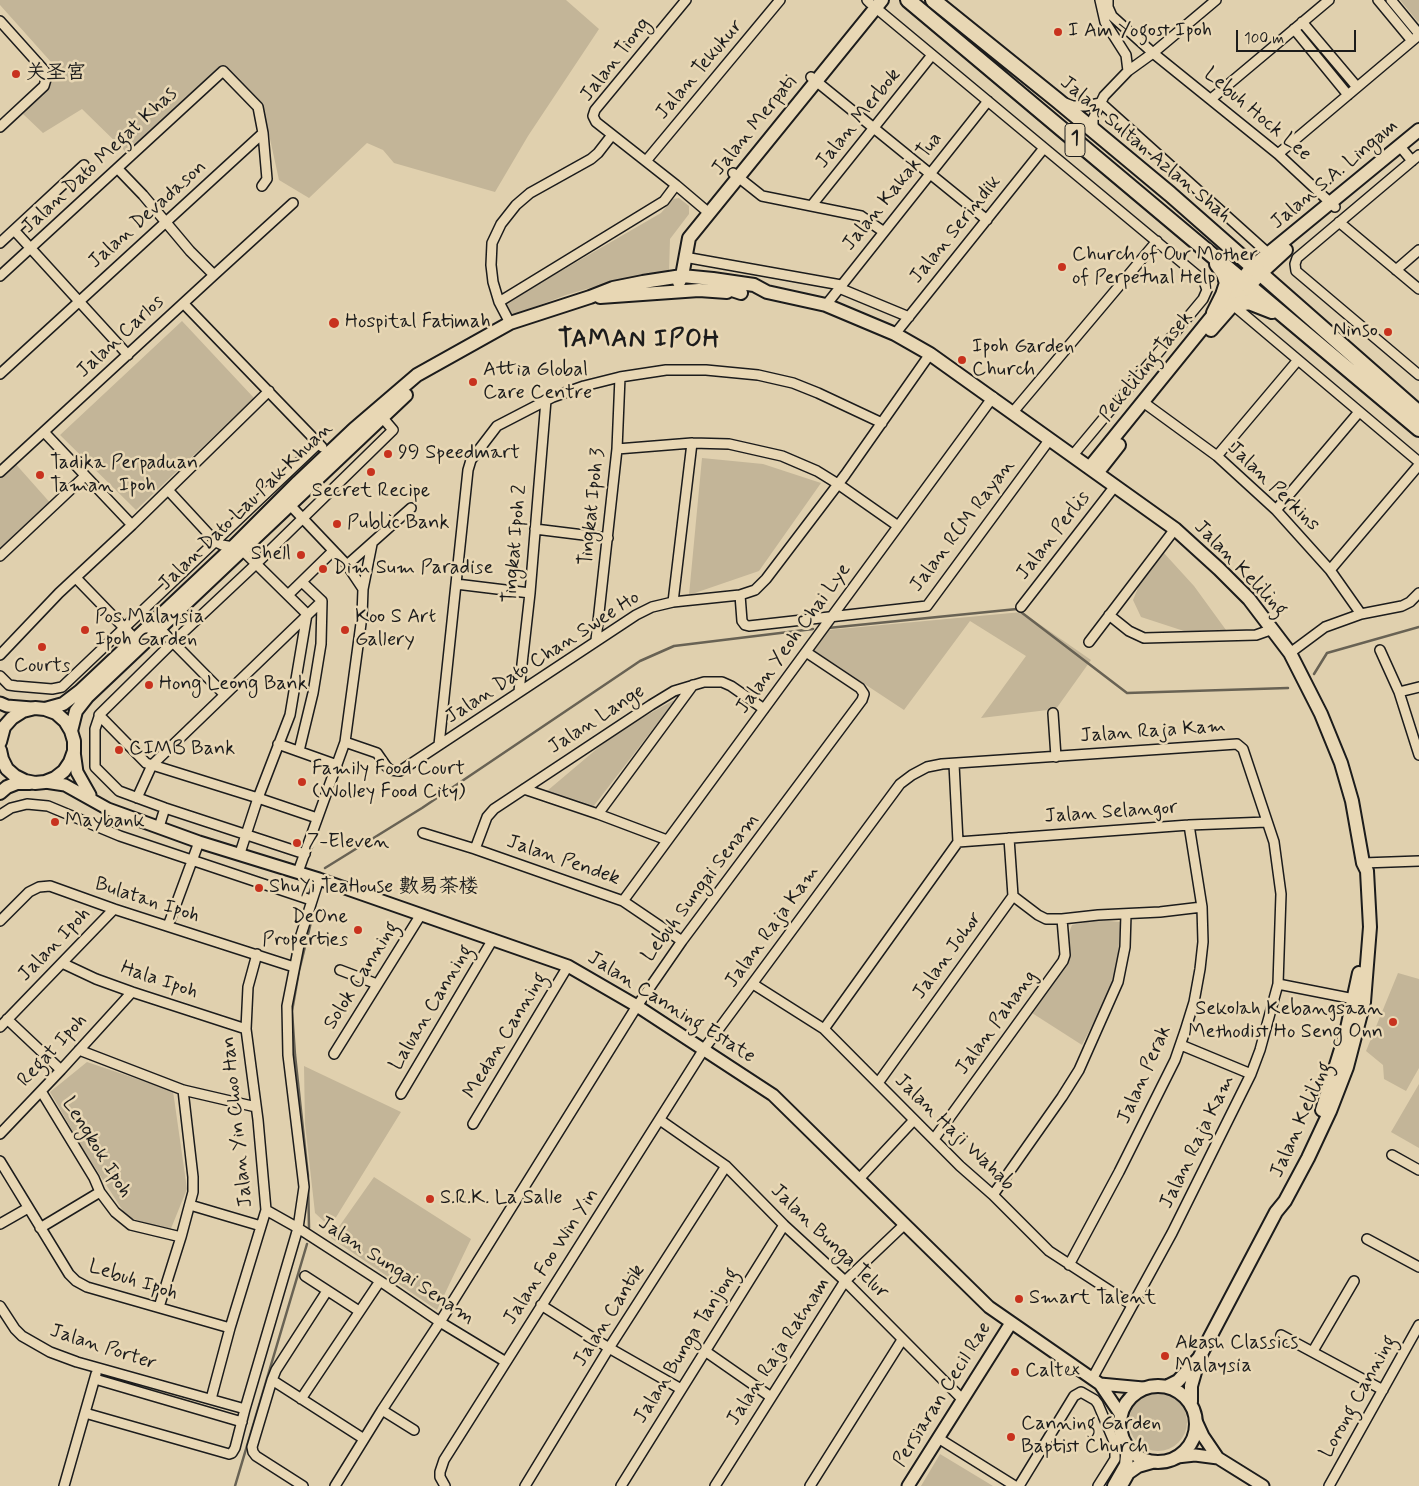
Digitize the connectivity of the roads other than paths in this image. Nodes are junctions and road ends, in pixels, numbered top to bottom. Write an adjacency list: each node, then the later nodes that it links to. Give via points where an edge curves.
1 (686, 0): 31 (street, Jalan Tiong, via 593,113 596,122)
2 (780, 0): 37 (street, Jalan Tekukur)
3 (908, 0): 56 (main road, Jalan Sultan Azlan Shah / 1)
4 (933, 0): 23 (main road, Jalan Sultan Azlan Shah / 1)
5 (1100, 0): 18 (street, via 1104,20 1125,52)
6 (1108, 0): 16 (street, Lebuh Hock Lee, via 1112,16)
7 (1216, 0): 16 (street)
8 (1329, 0): 12 (street)
9 (1378, 0): 15 (street)
10 (1391, 0): 15 (street)
11 (874, 2): 17 (street); 19 (main road, Jalan Merpati)
12 (1302, 22): 14 (street); 20 (street)
13 (1, 24): 26 (street, via 47,76 44,86)
14 (1294, 29): 21 (street); 22 (street)
15 (1417, 37): 20 (street)
16 (1153, 53): 18 (street); 22 (street, Lebuh Hock Lee)
17 (932, 55): 24 (street); 27 (street, Jalan Merbok)
18 (1128, 71): 25 (street)
19 (814, 79): 27 (street); 41 (main road, Jalan Merpati)
20 (1357, 87): 21 (street)
21 (1348, 95): 35 (street)
22 (1211, 99): 35 (street, Lebuh Hock Lee)
23 (1057, 100): 25 (street, via 1073,106); 28 (main road, Jalan Sultan Azlan Shah / 1)
24 (988, 101): 33 (street); 40 (street, Jalan Kakak Tua)
25 (1101, 103): 28 (street, via 1093,119); 59 (street)
26 (0, 127)
27 (874, 128): 40 (street); 45 (street, Jalan Merbok)
28 (1093, 130): 64 (main road, Jalan Sultan Azlan Shah / 1)
29 (1419, 130): 46 (main road, Jalan S.A. Lingam)
30 (263, 133): 39 (street, Jalan Dato Megat Khas, via 258,107 223,71); 43 (street, via 267,179); 50 (street, Jalan Devadason)
31 (612, 135): 37 (street, Jalan Tiong); 74 (street, via 590,159 530,193 501,224 492,243 491,264)
32 (1419, 136): 34 (main road, Jalan S.A. Lingam)
33 (1044, 148): 48 (street, Jalan Serindik); 54 (street)
34 (1403, 150): 36 (street); 46 (main road, Jalan S.A. Lingam)
35 (1278, 154): 46 (street, Lebuh Hock Lee)
36 (1415, 158): 49 (street)
37 (646, 161): 42 (street, Jalan Tiong)
38 (84, 165): 52 (street)
39 (118, 169): 50 (street); 57 (street, Jalan Dato Megat Khas)
40 (930, 174): 48 (street); 53 (street, Jalan Kakak Tua)
41 (736, 175): 45 (street, via 764,196); 47 (main road, Jalan Merpati)
42 (676, 185): 47 (street, Jalan Tiong); 74 (street, via 664,201)
43 (262, 186)
44 (293, 203): 62 (street, Jalan Carlos)
45 (812, 205): 53 (street, via 862,216)
46 (1333, 205): 59 (main road, Jalan S.A. Lingam); 64 (main road, Jalan S.A. Lingam)
47 (706, 211): 51 (main road, Jalan Merpati); 65 (main road, Jalan Merpati, via 679,244)
48 (986, 220): 79 (street, Jalan Serindik)
49 (1339, 222): 61 (street); 88 (street, via 1298,258 1296,271)
50 (165, 223): 62 (street); 73 (street, Jalan Devadason)
51 (701, 224): 60 (main road); 65 (main road, Jalan Merpati, via 688,240)
52 (14, 230): 55 (street); 57 (street)
53 (884, 232): 67 (street, Jalan Kakak Tua)
54 (1157, 241): 94 (street); 107 (street, via 1201,277 1206,285 1206,295)
55 (0, 243)
56 (1201, 246): 64 (main road, Jalan Sultan Azlan Shah / 1); 78 (main road, via 1226,279 1226,288)
57 (31, 249): 63 (street, Jalan Dato Megat Khas); 73 (street)
58 (1419, 250): 61 (street)
59 (1269, 254): 64 (main road, Jalan S.A. Lingam)
60 (690, 258): 66 (main road, via 696,272); 67 (street)
61 (1396, 270): 68 (street)
62 (214, 275): 75 (street, Jalan Carlos)
63 (0, 276)
64 (1251, 277): 77 (main road, Pekeliling Tasek); 78 (main road, Pekeliling Tasek); 80 (main road, Jalan Sultan Azlan Shah / 1); 96 (main road, Jalan Sultan Azlan Shah / 1)
65 (679, 278): 66 (main road, Jalan Dato Lau Pak Khuan); 70 (main road, via 684,285 718,285); 71 (main road, Jalan Dato Lau Pak Khuan, via 613,288); 72 (main road, via 673,285 633,290)
66 (713, 278): 69 (main road, Jalan Dato Lau Pak Khuan, via 754,285)
67 (840, 287): 76 (street, Jalan Kakak Tua); 79 (street)
68 (1419, 289)
69 (767, 292): 70 (main road, Jalan Dato Lau Pak Khuan); 76 (main road, Jalan Dato Lau Pak Khuan)
70 (741, 293): 72 (main road, Jalan Dato Lau Pak Khuan, via 699,290)
71 (590, 297): 72 (main road, Jalan Dato Lau Pak Khuan); 81 (main road, Jalan Dato Lau Pak Khuan)
72 (616, 297)
73 (79, 301): 84 (street); 87 (street, Jalan Devadason)
74 (499, 302): 81 (street)
75 (184, 304): 84 (street, Jalan Carlos); 90 (street)
76 (826, 305): 82 (main road, Jalan Dato Lau Pak Khuan)
77 (1233, 305): 80 (main road, via 1254,303); 85 (street); 93 (main road, Pekeliling Tasek)
78 (1214, 313): 93 (main road, Pekeliling Tasek)
79 (909, 317): 82 (street, Jalan Serindik)
80 (1289, 319): 99 (main road, Jalan Sultan Azlan Shah / 1)
81 (510, 323): 86 (main road, Jalan Dato Lau Pak Khuan)
82 (895, 334): 83 (main road, Jalan Dato Lau Pak Khuan)
83 (930, 354): 91 (main road, Jalan Dato Lau Pak Khuan); 98 (street, Jalan Dato Chan Swee Ho)
84 (128, 355): 100 (street, Jalan Carlos)
85 (1298, 360): 95 (street); 108 (street)
86 (428, 370): 97 (main road, Jalan Dato Lau Pak Khuan, via 418,385); 106 (main road, Jalan Dato Lau Pak Khuan, via 417,375)
87 (0, 374)
88 (1419, 375)
89 (620, 377): 92 (street); 98 (street, via 666,370 758,375 793,383); 105 (street, Tingkat Ipoh 3)
90 (269, 391): 103 (street); 116 (street)
91 (992, 398): 94 (main road, Jalan Dato Lau Pak Khuan); 122 (street, Jalan Yeoh Chai Lye)
92 (546, 400): 123 (street, Tingkat Ipoh 2); 136 (street, via 497,426 472,460 468,470)
93 (1146, 404): 108 (street, Jalan Perkins); 111 (main road, Pekeliling Tasek)
94 (1013, 412): 101 (main road, Jalan Dato Lau Pak Khuan)
95 (1359, 412): 109 (street); 119 (street)
96 (1419, 413)
97 (382, 417): 104 (main road, Jalan Dato Lau Pak Khuan); 120 (street, via 393,430)
98 (882, 423): 114 (street, Jalan Dato Chan Swee Ho)
99 (1419, 429)
100 (44, 432): 110 (street, Jalan Carlos); 112 (street)
101 (1050, 439): 107 (main road, Jalan Dato Lau Pak Khuan); 148 (street, Jalan RCM Rayan, via 928,605)
102 (692, 443): 105 (street); 114 (street, via 728,444 782,456); 143 (street)
103 (318, 444): 106 (street); 126 (street)
104 (353, 446): 106 (street, via 335,455); 117 (main road, Jalan Dato Lau Pak Khuan)
105 (617, 449): 125 (street, Tingkat Ipoh 3)
106 (328, 454): 113 (main road, Jalan Dato Lau Pak Khuan)
107 (1072, 455): 111 (main road, Jalan Dato Lau Pak Khuan)
108 (1217, 456): 119 (street, Jalan Perkins)
109 (1419, 464): 133 (street)
110 (1, 469)
111 (1093, 470): 115 (main road, Jalan Keliling)
112 (84, 476): 121 (street); 130 (street)
113 (298, 482): 117 (street, via 288,495); 129 (main road, Jalan Dato Lau Pak Khuan)
114 (838, 484): 122 (street); 141 (street, Jalan Dato Chan Swee Ho, via 761,585)
115 (1115, 486): 124 (main road, Jalan Keliling); 144 (street, Jalan Perlis)
116 (168, 490): 121 (street); 126 (street)
117 (290, 505): 120 (street); 129 (main road, Jalan Dato Lau Pak Khuan)
118 (411, 508): 127 (street)
119 (1276, 510): 133 (street, Jalan Perkins)
120 (303, 518): 128 (street); 131 (street)
121 (132, 525): 134 (street)
122 (898, 526): 148 (street, Jalan Yeoh Chai Lye)
123 (535, 529): 125 (street); 138 (street, Tingkat Ipoh 2)
124 (1175, 529): 147 (street); 151 (main road, Jalan Keliling, via 1219,569)
125 (608, 538): 153 (street, Tingkat Ipoh 3)
126 (216, 542): 129 (street); 149 (street)
127 (372, 544): 132 (street); 137 (street)
128 (333, 550): 132 (street); 135 (street)
129 (233, 551): 131 (street); 150 (main road, Jalan Dato Lau Pak Khuan); 152 (main road, Jalan Dato Lau Pak Khuan)
130 (0, 556)
131 (256, 564): 140 (street); 154 (street)
132 (347, 565): 137 (street)
133 (1330, 570): 146 (street, Jalan Perkins)
134 (76, 578): 149 (street); 159 (street)
135 (302, 582): 140 (street); 142 (street)
136 (456, 584): 138 (street); 175 (street)
137 (363, 589): 173 (street)
138 (530, 593): 163 (street, Tingkat Ipoh 2)
139 (1419, 593): 146 (street, via 1402,606)
140 (288, 595): 145 (street)
141 (740, 595): 143 (street, Jalan Dato Chan Swee Ho); 148 (street, Jalan RCM Rayan, via 742,621 747,626)
142 (322, 601): 145 (street); 178 (street, via 321,644)
143 (673, 602): 153 (street, Jalan Dato Chan Swee Ho, via 652,607)
144 (1022, 607)
145 (307, 614): 165 (street); 174 (street, via 290,715)
146 (1361, 614): 158 (street, via 1325,627)
147 (1110, 615): 151 (street, via 1129,631 1144,638 1256,635); 155 (street)
148 (830, 618): 157 (street, Jalan Yeoh Chai Lye)
149 (125, 628): 152 (street); 160 (street, via 62,687 9,685)
150 (160, 629): 152 (street, via 152,626); 154 (street); 171 (main road, Jalan Dato Lau Pak Khuan, via 86,697 76,711)
151 (1272, 629): 158 (main road, Jalan Keliling)
152 (135, 639): 167 (main road, Jalan Dato Lau Pak Khuan, via 63,704)
153 (596, 640): 163 (street, Jalan Dato Chan Swee Ho)
154 (172, 642): 165 (street); 170 (street)
155 (1089, 642)
156 (1380, 650): 164 (street)
157 (806, 652): 168 (street, Jalan Yeoh Chai Lye); 222 (street, Lebuh Sungai Senam, via 860,688 863,697)
158 (1290, 653): 208 (main road, Jalan Keliling, via 1341,763 1352,801)
159 (0, 655)
160 (0, 676)
161 (693, 685): 168 (street, Jalan Lange, via 722,682); 185 (street, Jalan Lange, via 650,705); 191 (street)
162 (1419, 687): 164 (street)
163 (519, 691): 175 (street, Jalan Dato Chan Swee Ho)
164 (1399, 692): 179 (street)
165 (224, 694): 182 (street)
166 (0, 703): 167 (street)
167 (40, 709): 171 (main road, via 56,713); 172 (main road, Jalan Dato Lau Pak Khuan, via 23,711 12,718)
168 (764, 709): 200 (street, Jalan Yeoh Chai Lye)
169 (1053, 713): 180 (street)
170 (99, 715): 182 (street, via 142,760); 187 (street, via 95,730 95,767 118,790)
171 (71, 730): 177 (main road)
172 (0, 739)
173 (345, 742): 175 (street, Jalan Dato Chan Swee Ho, via 377,753 395,772); 183 (street)
174 (278, 744): 178 (street); 188 (street)
175 (439, 745)
176 (0, 750): 184 (main road, via 7,769 15,776 25,781)
177 (74, 751): 184 (main road, via 64,771 55,778); 189 (street, Jalan Canning Estate, via 77,772)
178 (300, 751): 183 (street)
179 (1419, 755)
180 (1056, 757): 181 (street, Jalan Raja Kam); 194 (street, Jalan Raja Kam, via 1237,744 1243,749)
181 (954, 764): 202 (street); 229 (street, Jalan Raja Kam, via 927,767 900,784 888,797)
182 (152, 765): 187 (street); 188 (street)
183 (337, 765): 193 (street)
184 (40, 782): 186 (main road, via 17,783); 189 (street, Jalan Canning Estate, via 66,785)
185 (524, 789): 191 (street); 203 (street, Jalan Lange, via 488,816)
186 (0, 793)
187 (137, 798): 190 (street)
188 (258, 798): 193 (street); 198 (street)
189 (93, 799): 196 (street, Jalan Canning Estate, via 108,809)
190 (164, 808): 196 (street); 198 (street)
191 (598, 814): 200 (street)
192 (0, 815): 207 (street, via 19,805 42,804)
193 (317, 818): 205 (street)
194 (1267, 822): 195 (street, Jalan Selangor); 230 (street, Jalan Raja Kam, via 1274,842 1281,894)
195 (1189, 826): 199 (street, Jalan Selangor); 214 (street, Jalan Perak)
196 (158, 827): 201 (street, Jalan Canning Estate)
197 (423, 833): 203 (street, Jalan Pendek)
198 (246, 834): 204 (street); 205 (street)
199 (1009, 838): 202 (street, Jalan Selangor); 211 (street)
200 (667, 840): 213 (street, Jalan Yeoh Chai Lye)
201 (199, 842): 204 (street, Jalan Canning Estate); 207 (street)
202 (958, 842): 237 (street)
203 (475, 849): 213 (street, Jalan Pendek)
204 (240, 854): 209 (street, Jalan Canning Estate)
205 (305, 854): 209 (street)
206 (1419, 860): 208 (street)
207 (193, 861): 212 (street); 220 (street)
208 (1362, 863): 232 (main road, Jalan Keliling, via 1362,941); 264 (main road, Jalan Keliling, via 1368,879 1370,927 1364,1002 1356,1038 1326,1119 1286,1201)
209 (298, 872): 210 (street, Jalan Canning Estate)
210 (319, 879): 212 (street); 217 (street, Jalan Canning Estate)
211 (1013, 896): 218 (street, via 1046,919); 244 (street, Jalan Johor)
212 (311, 900): 226 (street)
213 (623, 900): 222 (street, Jalan Pendek)
214 (1202, 907): 216 (street); 238 (street, Jalan Perak, via 1200,970)
215 (114, 909): 219 (street, Bulatan Ipoh, via 43,886 29,892); 220 (street, Bulatan Ipoh); 224 (street, Jalan Ipoh)
216 (1126, 914): 218 (street); 260 (street, via 1125,947 1118,982 1079,1070)
217 (420, 916): 221 (street, Jalan Canning Estate); 228 (street, Solok Canning)
218 (1062, 919): 253 (street, Jalan Pahang, via 1063,961)
219 (0, 921)
220 (168, 926): 223 (street, Bulatan Ipoh)
221 (493, 939): 225 (street, Jalan Canning Estate); 247 (street, Laluan Canning)
222 (682, 941): 233 (street, Lebuh Sungai Senam)
223 (257, 954): 226 (street, Bulatan Ipoh); 236 (street, Jalan Yin Choo Han, via 248,987)
224 (62, 963): 231 (street, Hala Ipoh); 234 (street, Jalan Ipoh)
225 (568, 966): 233 (street, Jalan Canning Estate); 251 (street, Medan Canning)
226 (294, 967): 270 (street, via 287,1006 288,1055 304,1187)
227 (340, 970): 228 (street)
228 (377, 984): 241 (street, Solok Canning)
229 (753, 984): 237 (street, Jalan Haji Wahab); 239 (street, Jalan Raja Kam)
230 (1278, 984): 232 (street); 243 (street, Jalan Raja Kam)
231 (132, 992): 236 (street, Hala Ipoh); 240 (street, Regat Ipoh)
232 (1354, 999): 264 (main road, Jalan Keliling, via 1342,1050 1323,1107 1279,1198)
233 (637, 1006): 239 (street, Jalan Canning Estate); 285 (street, Lebuh Sungai Senam)
234 (7, 1020): 235 (street, Jalan Ipoh); 242 (street)
235 (0, 1026)
236 (246, 1029): 248 (street, Jalan Yin Choo Han)
237 (824, 1029): 244 (street, Jalan Haji Wahab)
238 (1180, 1045): 243 (street); 273 (street, Jalan Perak, via 1119,1172)
239 (704, 1049): 249 (street, Jalan Foo Win Yin); 258 (street, Jalan Canning Estate, via 773,1095)
240 (79, 1050): 242 (street, Regat Ipoh); 245 (street)
241 (334, 1054)
242 (61, 1070): 246 (street, Regat Ipoh)
243 (1251, 1074): 282 (street, Jalan Raja Kam)
244 (878, 1083): 250 (street, Jalan Haji Wahab)
245 (183, 1090): 248 (street); 261 (street, via 193,1177)
246 (41, 1091): 252 (street, Regat Ipoh); 259 (street, Lengkok Ipoh)
247 (401, 1094)
248 (256, 1107): 263 (street, Jalan Yin Choo Han)
249 (660, 1120): 256 (street, Jalan Bunga Telur); 280 (street, Jalan Foo Win Yin)
250 (914, 1120): 253 (street, Jalan Haji Wahab); 258 (street)
251 (473, 1124)
252 (0, 1134)
253 (934, 1139): 260 (street, Jalan Haji Wahab)
254 (1392, 1155): 257 (street)
255 (0, 1161): 262 (street, Lebuh Ipoh)
256 (726, 1166): 267 (street, Jalan Bunga Telur); 291 (street, Jalan Cantik)
257 (1419, 1170)
258 (859, 1179): 266 (street, Jalan Canning Estate)
259 (100, 1192): 269 (street); 271 (street, Lengkok Ipoh, via 115,1212 131,1225)
260 (993, 1195): 273 (street, Jalan Haji Wahab, via 1049,1251)
261 (190, 1205): 268 (street); 271 (street)
262 (28, 1208): 265 (street); 269 (street, Lebuh Ipoh)
263 (266, 1210): 268 (street, Jalan Yin Choo Han); 270 (street, Jalan Sungai Senam)
264 (1276, 1212): 294 (main road, Jalan Keliling)
265 (0, 1224)
266 (905, 1224): 278 (street, Jalan Raja Ratnam); 286 (street, Jalan Canning Estate, via 989,1307)
267 (784, 1225): 278 (street, Jalan Bunga Telur); 292 (street, Jalan Bunga Tanjong)
268 (261, 1226): 288 (street, Jalan Yin Choo Han)
269 (40, 1228): 283 (street, Lebuh Ipoh, via 76,1281)
270 (298, 1228): 276 (street, Jalan Sungai Senam); 309 (street)
271 (181, 1237): 283 (street)
272 (1367, 1239): 274 (street)
273 (1069, 1265): 282 (street, Jalan Haji Wahab)
274 (1419, 1267)
275 (305, 1276): 279 (street)
276 (380, 1281): 284 (street); 285 (street, Jalan Sungai Senam)
277 (1354, 1281): 293 (street)
278 (845, 1282): 290 (street, Jalan Bunga Telur); 304 (street, Jalan Raja Ratnam)
279 (327, 1291): 284 (street); 298 (street)
280 (541, 1305): 291 (street); 295 (street, Jalan Foo Win Yin)
281 (0, 1306): 296 (street, Jalan Porter, via 15,1329 30,1342 50,1352)
282 (1132, 1306): 299 (street, Jalan Raja Kam)
283 (159, 1307): 288 (street, Lebuh Ipoh)
284 (360, 1311): 305 (street)
285 (440, 1322): 295 (street, Jalan Sungai Senam); 310 (street)
286 (1010, 1323): 299 (street, Jalan Canning Estate); 307 (street, Persiaran Cecil Rae)
287 (1419, 1325): 303 (street, Lorong Canning)
288 (230, 1328): 306 (street, Jalan Yin Choo Han)
289 (1281, 1335): 293 (street)
290 (902, 1340): 307 (street, Jalan Bunga Telur); 329 (street)
291 (609, 1348): 302 (street); 326 (street, Jalan Cantik)
292 (705, 1351): 302 (street, Jalan Bunga Tanjong); 304 (street)
293 (1313, 1351): 303 (street)
294 (1199, 1358): 300 (main road, Jalan Keliling, via 1178,1381); 308 (main road)
295 (506, 1362): 325 (street, Jalan Foo Win Yin, via 441,1466 440,1478)
296 (97, 1366): 297 (street); 306 (street, Jalan Porter)
297 (95, 1378): 311 (street); 313 (street)
298 (272, 1380): 305 (street); 323 (street, via 253,1452)
299 (1096, 1382): 301 (street, Jalan Canning Estate); 312 (street)
300 (1168, 1386): 301 (main road); 308 (main road)
301 (1144, 1388): 312 (main road, via 1129,1399)
302 (680, 1389): 327 (street, Jalan Bunga Tanjong)
303 (1383, 1390): 337 (street, Lorong Canning)
304 (771, 1397): 328 (street, Jalan Raja Ratnam)
305 (301, 1399): 317 (street)
306 (210, 1400): 309 (street, Jalan Porter)
307 (963, 1400): 316 (street, Persiaran Cecil Rae)
308 (1190, 1402): 314 (main road)
309 (245, 1409): 313 (street)
310 (382, 1410): 315 (street); 317 (street)
311 (85, 1413): 313 (street, via 229,1454 234,1451); 322 (street)
312 (1121, 1415): 318 (main road, via 1122,1437)
313 (242, 1422)
314 (1197, 1423): 319 (main road, via 1192,1443); 320 (street)
315 (414, 1430)
316 (938, 1438): 330 (street, Persiaran Cecil Rae); 331 (street)
317 (364, 1440): 324 (street)
318 (1128, 1447): 321 (main road); 334 (main road, via 1126,1465)
319 (1177, 1457): 320 (street); 321 (main road)
320 (1218, 1458): 336 (street)
321 (1152, 1462): 335 (main road, via 1128,1473)
322 (64, 1486)
323 (303, 1486)
324 (336, 1486)
325 (445, 1486)
326 (525, 1486)
327 (621, 1486)
328 (715, 1486)
329 (810, 1486)
330 (908, 1486)
331 (1015, 1486)
332 (1019, 1486): 333 (street, via 1078,1392 1098,1404 1115,1444 1114,1459)
333 (1098, 1486)
334 (1114, 1486)
335 (1120, 1486)
336 (1263, 1486)
337 (1329, 1486)

